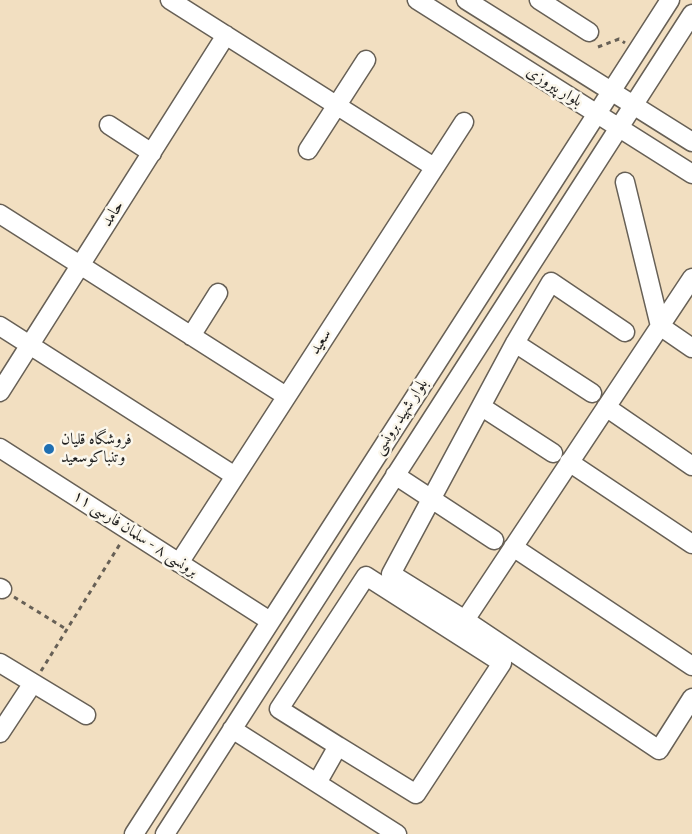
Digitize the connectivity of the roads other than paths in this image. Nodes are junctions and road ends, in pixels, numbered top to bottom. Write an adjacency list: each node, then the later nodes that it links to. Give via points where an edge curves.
1 (170, 0): 8 (street)
2 (417, 0): 13 (street, بلوار پیروزی)
3 (466, 0): 10 (street, بلوار پیروزی)
4 (539, 0): 7 (street)
5 (670, 0): 10 (street, بلوار شهید برونسی)
6 (692, 14): 12 (street, بلوار شهید برونسی)
7 (589, 32)
8 (226, 35): 11 (street); 19 (street, حامد)
9 (366, 60): 11 (street)
10 (611, 92): 12 (street, بلوار پیروزی); 13 (street, بلوار شهید برونسی)
11 (337, 106): 18 (street); 20 (street)
12 (633, 106): 16 (street, بلوار شهید برونسی); 17 (street, بلوار پیروزی)
13 (597, 114): 16 (street, بلوار پیروزی); 51 (street, بلوار شهید برونسی)
14 (464, 122): 20 (street, سعید)
15 (109, 124): 19 (street)
16 (619, 128): 21 (street, بلوار پیروزی); 43 (street, بلوار شهید برونسی)
17 (692, 142)
18 (308, 150)
19 (152, 153): 24 (street, حامد)
20 (434, 167): 36 (street, سعید)
21 (692, 174)
22 (625, 182): 28 (street)
23 (0, 214): 24 (street)
24 (80, 265): 30 (street); 32 (street, حامد)
25 (692, 278): 28 (street)
26 (218, 292): 30 (street)
27 (0, 326): 32 (street)
28 (660, 326): 33 (street); 38 (street)
29 (625, 332): 31 (street, via 551,282)
30 (191, 336): 36 (street)
31 (515, 343): 35 (street); 37 (street)
32 (30, 345): 34 (street, حامد); 44 (street)
33 (692, 348)
34 (0, 392)
35 (592, 393)
36 (286, 396): 44 (street, سعید)
37 (482, 407): 40 (street); 45 (street)
38 (606, 407): 41 (street); 42 (street)
39 (0, 448): 49 (street, برونسی ۸ - سلمان فارسی ۱۱)
40 (553, 453)
41 (569, 462): 47 (street); 48 (street)
42 (692, 466)
43 (395, 475): 45 (street); 57 (street, بلوار شهید برونسی)
44 (235, 476): 49 (street, سعید)
45 (433, 500): 46 (street); 50 (street, via 391,574)
46 (494, 540)
47 (692, 544)
48 (513, 547): 50 (street); 53 (street)
49 (178, 563): 51 (street, برونسی ۸ - سلمان فارسی ۱۱)
50 (465, 620): 55 (street, via 659,750)
51 (270, 621): 61 (street, بلوار شهید برونسی)
52 (0, 663): 54 (street)
53 (692, 666)
54 (33, 683): 56 (street); 58 (street)
55 (692, 698)
56 (86, 715)
57 (232, 729): 60 (street); 62 (street, بلوار شهید برونسی)
58 (0, 734)
59 (338, 746): 59 (street, via 279,709 366,576 502,663 416,794); 60 (street)
60 (317, 783): 63 (street)
61 (134, 834)
62 (165, 834)
63 (397, 834)

